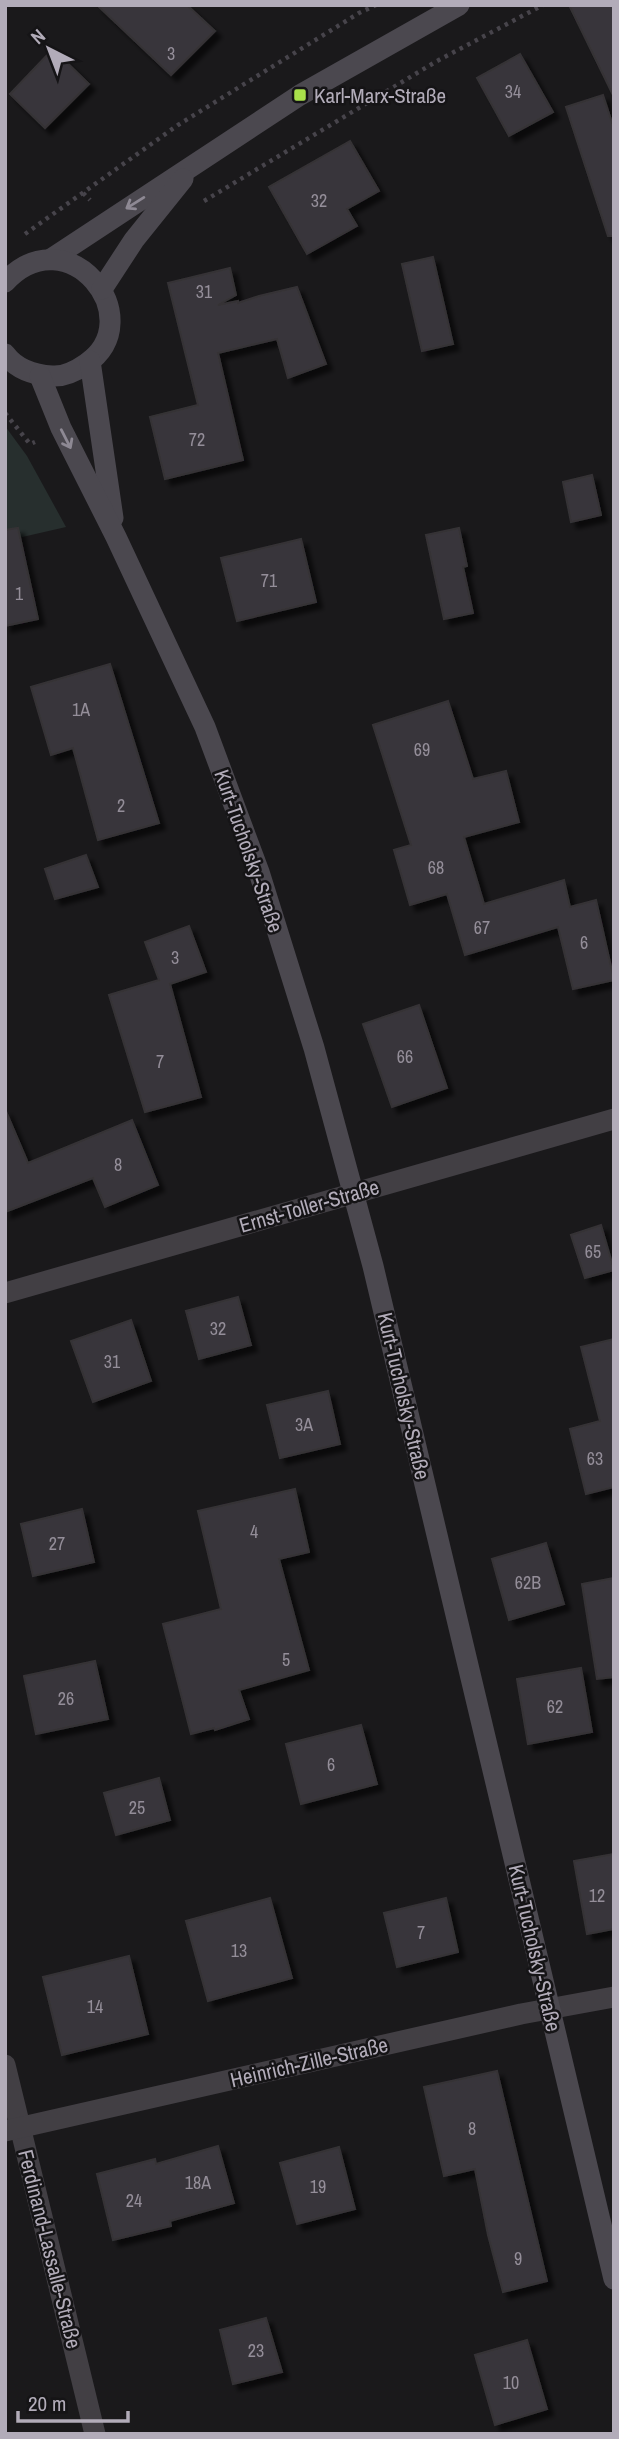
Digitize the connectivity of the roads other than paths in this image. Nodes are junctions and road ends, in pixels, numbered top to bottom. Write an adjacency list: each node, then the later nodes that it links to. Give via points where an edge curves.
1 (459, 5): 2 (main road, via 328,78)
2 (193, 167): 3 (main road, one-way to 3); 5 (main road, via 134,240)
3 (51, 259): 4 (main road, via 19,269); 5 (main road, via 89,273)
4 (5, 282)
5 (102, 289): 7 (main road, via 109,327)
6 (6, 357): 8 (main road)
7 (90, 361): 8 (main road, via 76,372); 9 (main road, Kurt-Tucholsky-Straße)
8 (40, 376): 9 (main road, Kurt-Tucholsky-Straße, one-way to 9)
9 (116, 537): 11 (main road, Kurt-Tucholsky-Straße, via 205,727 250,846 314,1048)
10 (614, 1119): 11 (street, Ernst-Toller-Straße)
11 (352, 1193): 12 (street, Ernst-Toller-Straße); 14 (main road, Kurt-Tucholsky-Straße)
12 (5, 1293)
13 (614, 1997): 14 (street, Heinrich-Zille-Straße)
14 (549, 2010): 16 (street, Heinrich-Zille-Straße); 17 (main road, Kurt-Tucholsky-Straße)
15 (5, 2065): 16 (street, Ferdinand-Lassalle-Straße)
16 (13, 2129): 18 (street, Ferdinand-Lassalle-Straße)
17 (614, 2279)
18 (95, 2434)

